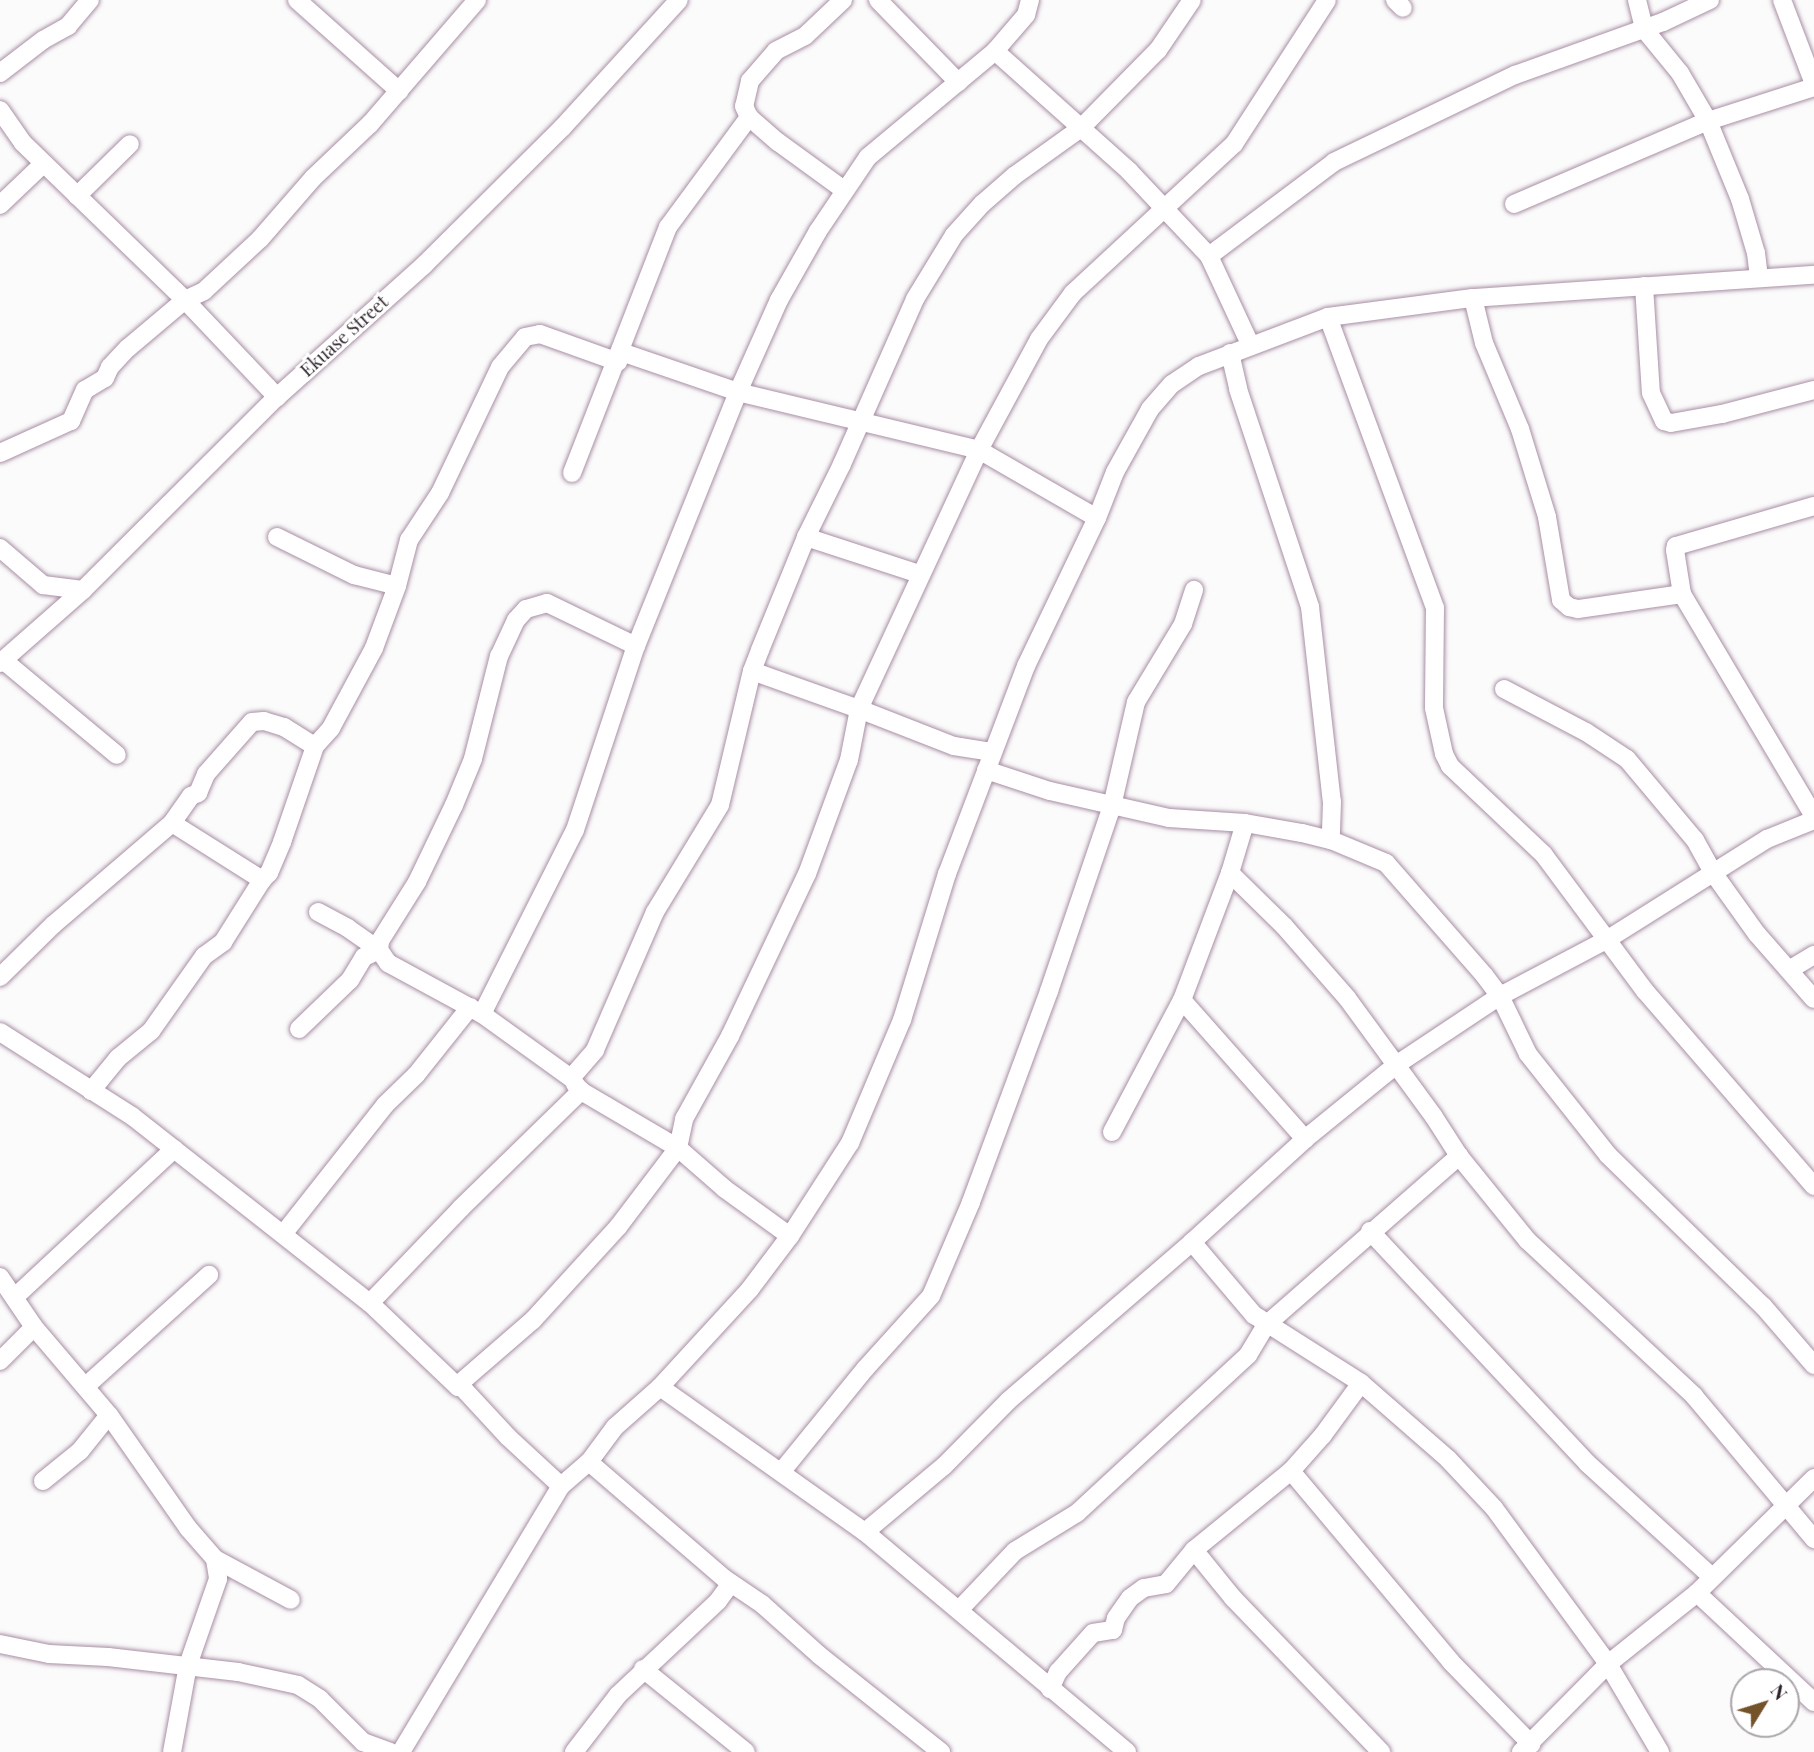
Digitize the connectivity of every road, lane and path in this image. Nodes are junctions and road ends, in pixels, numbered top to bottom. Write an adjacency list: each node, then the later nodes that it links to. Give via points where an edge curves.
1 (89, 0): 17 (street, via 68,26)
2 (297, 0): 20 (street)
3 (477, 0): 20 (street)
4 (679, 0): 44 (street, Ekuase Street, via 562,128 424,265)
5 (843, 0): 22 (street, via 805,36 776,51 750,81 744,106)
6 (878, 0): 18 (street)
7 (1030, 0): 16 (street, via 1026,15)
8 (1192, 0): 24 (street, via 1158,50)
9 (1327, 0): 31 (street, via 1234,144)
10 (1637, 0): 14 (street)
11 (1710, 0): 13 (street)
12 (1782, 0): 19 (street)
13 (1664, 22): 14 (street); 15 (street)
14 (1644, 29): 15 (street); 32 (street, via 1515,75 1334,162)
15 (1663, 50): 23 (street)
16 (995, 51): 18 (street); 24 (street)
17 (0, 73)
18 (958, 82): 27 (street, via 879,145)
19 (1814, 85): 23 (street)
20 (399, 91): 37 (street, via 362,133 313,177 260,239 204,290)
21 (0, 110): 26 (street)
22 (750, 117): 27 (street); 41 (street, via 668,227)
23 (1708, 121): 29 (street); 33 (street, via 1740,199)
24 (1081, 128): 31 (street); 45 (street, via 1014,176 954,235 915,299)
25 (130, 144): 28 (street)
26 (43, 164): 28 (street); 30 (street)
27 (844, 190): 43 (street, via 779,299)
28 (77, 196): 37 (street)
29 (1514, 204)
30 (0, 205)
31 (1163, 209): 32 (street); 46 (street, via 1073,293 1039,339)
32 (1209, 256): 39 (street)
33 (1759, 278): 34 (street); 35 (street)
34 (1811, 279)
35 (1644, 286): 36 (street); 42 (street, via 1651,393 1664,421 1671,424 1722,414)
36 (1473, 298): 38 (street); 58 (street, via 1547,517 1561,600 1578,609)
37 (185, 300): 44 (street); 47 (street, via 128,348 105,378 85,390 71,421)
38 (1328, 317): 39 (street); 77 (street, via 1435,608 1434,708 1444,754 1461,777 1544,855)
39 (1251, 346): 40 (street)
40 (1230, 353): 50 (street, via 1171,384 1150,410 1115,472); 72 (street, via 1310,607 1331,788)
41 (619, 357): 43 (street); 48 (street); 55 (street, via 540,334 519,343 500,367 440,493 410,540)
42 (1814, 390)
43 (738, 392): 45 (street); 59 (street)
44 (276, 397): 56 (street, Ekuase Street)
45 (859, 423): 46 (street); 52 (street)
46 (979, 450): 50 (street); 54 (street)
47 (0, 453)
48 (572, 473)
49 (1814, 506): 58 (street, via 1676,546)
50 (1097, 518): 65 (street, via 1026,666)
51 (276, 537): 55 (street, via 354,575)
52 (806, 537): 54 (street); 61 (street)
53 (0, 548): 56 (street, via 43,585)
54 (919, 575): 63 (street)
55 (397, 586): 64 (street, via 374,649 331,728)
56 (83, 590): 60 (street, Ekuase Street)
57 (1194, 590): 68 (street, via 1183,624 1136,702)
58 (1682, 594): 69 (street)
59 (636, 646): 78 (street, via 547,603 526,609 516,620 499,656 468,771 417,882 380,941); 85 (street, via 575,830)
60 (1, 661): 66 (street)
61 (752, 670): 63 (street); 89 (street, via 720,804 655,912)
62 (1504, 689): 74 (street, via 1627,759 1695,840)
63 (859, 709): 65 (street, via 954,746); 93 (street, via 849,761 807,874 730,1036 684,1119)
64 (315, 746): 70 (street, via 284,727 252,722 206,774 198,793); 75 (street, via 282,842)
65 (993, 752): 67 (street)
66 (117, 755)
67 (986, 770): 68 (street); 99 (street, via 947,874 902,1020 850,1143)
68 (1112, 806): 71 (street, via 1169,818); 115 (street, via 1023,1063 931,1296)
69 (1814, 818): 74 (street, via 1767,839)
70 (172, 823): 75 (street); 81 (street)
71 (1245, 823): 72 (street); 73 (street)
72 (1331, 840): 82 (street, via 1386,863)
73 (1230, 873): 84 (street); 88 (street, via 1347,998)
74 (1714, 874): 77 (street); 80 (street)
75 (262, 880): 90 (street, via 223,942 204,956 151,1031 118,1058)
76 (318, 912): 78 (street)
77 (1608, 939): 82 (street); 96 (street, via 1660,1009)
78 (379, 950): 85 (street, via 388,963); 86 (street, via 364,957 350,980)
79 (1814, 955): 80 (street)
80 (1789, 970): 83 (street)
81 (0, 977)
82 (1500, 996): 88 (street); 108 (street, via 1528,1054 1608,1155 1763,1306)
83 (1814, 999)
84 (1182, 1000): 91 (street); 92 (street)
85 (476, 1011): 89 (street); 98 (street, via 385,1105)
86 (299, 1029)
87 (0, 1032): 90 (street)
88 (1396, 1065): 92 (street); 95 (street)
89 (576, 1085): 93 (street); 104 (street)
90 (92, 1091): 94 (street)
91 (1112, 1132)
92 (1305, 1139): 100 (street)
93 (678, 1148): 99 (street); 110 (street, via 618,1227 533,1321)
94 (174, 1149): 98 (street); 103 (street)
95 (1459, 1156): 97 (street); 120 (street, via 1527,1240 1694,1396)
96 (1814, 1186)
97 (1370, 1231): 105 (street); 125 (street, via 1587,1463)
98 (284, 1233): 104 (street)
99 (790, 1236): 112 (street, via 750,1289)
100 (1192, 1242): 105 (street); 121 (street, via 1069,1346 944,1466)
101 (209, 1275): 111 (street)
102 (0, 1277): 103 (street)
103 (16, 1296): 106 (street)
104 (370, 1303): 110 (street, via 457,1387)
105 (1266, 1325): 109 (street, via 1293,1337); 129 (street, via 1248,1355 1077,1513 1015,1550)
106 (34, 1327): 107 (street); 111 (street)
107 (0, 1361)
108 (1814, 1365)
109 (1361, 1383): 116 (street); 131 (street, via 1448,1459 1494,1508)
110 (459, 1384): 119 (street)
111 (86, 1386): 113 (street)
112 (660, 1387): 114 (street, via 615,1427); 115 (street)
113 (109, 1415): 118 (street, via 80,1451); 124 (street)
114 (589, 1462): 119 (street); 126 (street)
115 (782, 1471): 121 (street)
116 (1291, 1471): 123 (street); 137 (street)
117 (1814, 1478): 120 (street)
118 (43, 1481)
119 (561, 1486): 140 (street)
120 (1786, 1508): 122 (street); 125 (street)
121 (865, 1532): 129 (street)
122 (1814, 1539)
123 (1194, 1550): 134 (street, via 1166,1584 1144,1588 1130,1598 1113,1630 1093,1633 1058,1672); 144 (street, via 1233,1598)
124 (215, 1559): 128 (street); 132 (street, via 218,1579)
125 (1712, 1577): 127 (street)
126 (731, 1583): 133 (street, via 718,1601); 136 (street, via 762,1604)
127 (1697, 1594): 131 (street); 135 (street)
128 (290, 1600)
129 (959, 1610): 134 (street)
130 (0, 1644): 132 (street, via 48,1654)
131 (1608, 1664): 137 (street); 145 (street)
132 (188, 1665): 138 (street); 139 (street, via 298,1685 320,1699 363,1742)
133 (643, 1669): 141 (street); 142 (street)
134 (1050, 1689): 143 (street)
135 (1814, 1702)
136 (929, 1748)
137 (1526, 1748)
138 (172, 1752)
139 (390, 1752)
140 (401, 1752)
141 (574, 1752)
142 (746, 1752)
143 (1126, 1752)
144 (1381, 1752)
145 (1660, 1752)

